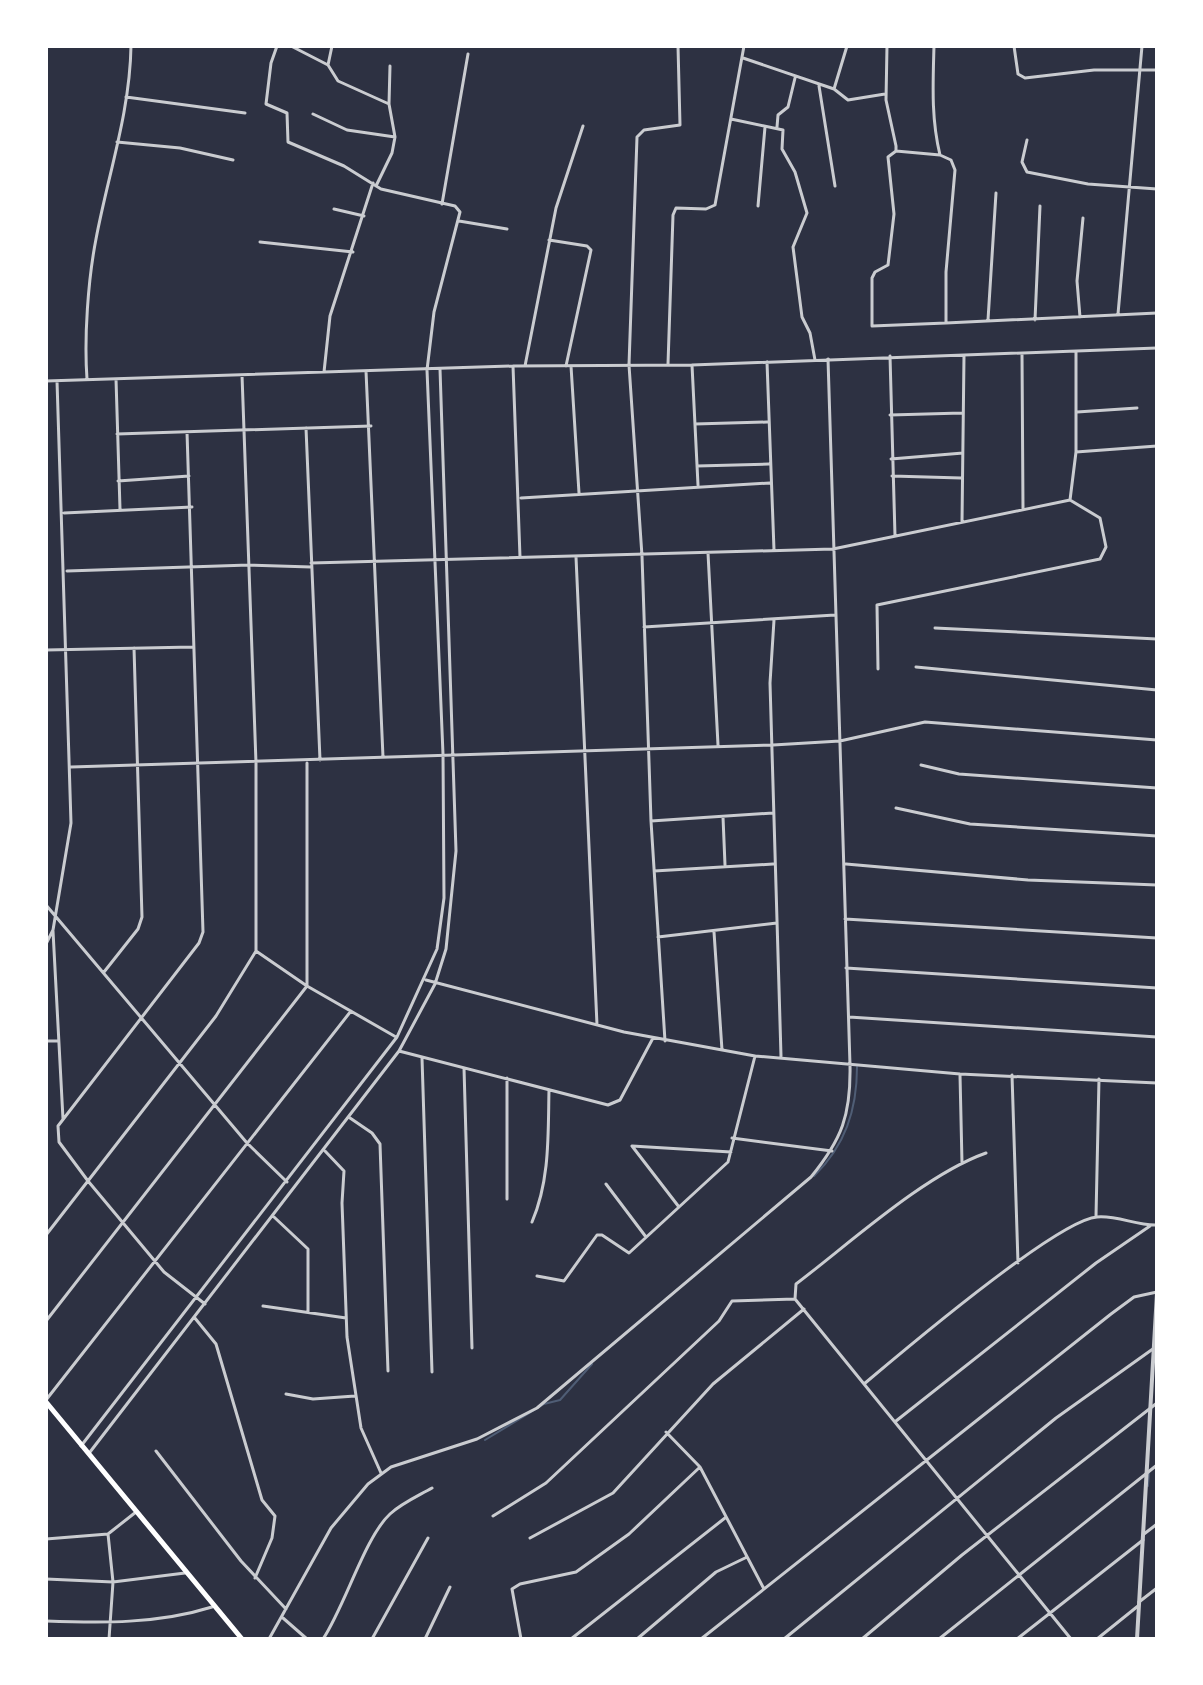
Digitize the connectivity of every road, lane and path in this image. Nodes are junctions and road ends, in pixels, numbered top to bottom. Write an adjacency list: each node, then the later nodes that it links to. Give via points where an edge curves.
1 (131, 46): 22 (street)
2 (277, 46): 36 (street, via 266,104 287,113 288,142)
3 (291, 46): 14 (street)
4 (332, 46): 14 (street)
5 (678, 46): 67 (street, via 680,125 644,130 637,137)
6 (744, 46): 13 (street)
7 (847, 46): 20 (street)
8 (887, 46): 21 (street)
9 (934, 46): 34 (street, via 931,85)
10 (1014, 46): 16 (street, via 1018,74 1025,78)
11 (1142, 46): 16 (street)
12 (468, 54): 41 (street)
13 (743, 58): 18 (street); 26 (street)
14 (328, 65): 23 (street, via 334,79)
15 (390, 66): 23 (street)
16 (1140, 70): 17 (street); 38 (street)
17 (1157, 70)
18 (795, 78): 19 (street); 29 (street)
19 (819, 86): 20 (street); 37 (street)
20 (834, 89): 21 (street, via 848,100)
21 (886, 93): 33 (street)
22 (126, 97): 24 (street); 32 (street)
23 (389, 104): 30 (street)
24 (245, 113)
25 (313, 114): 30 (street, via 347,130)
26 (731, 119): 28 (street); 66 (street, via 715,205 676,208 673,215)
27 (583, 126): 49 (street)
28 (765, 127): 29 (street); 42 (street)
29 (777, 127): 64 (street, via 783,130 782,149 807,213 793,247 802,317)
30 (395, 137): 36 (street)
31 (1027, 140): 38 (street, via 1022,162 1027,172)
32 (117, 142): 35 (street); 77 (street, via 95,243)
33 (896, 151): 34 (street); 57 (street, via 888,157 894,214 890,260 872,278 872,326)
34 (940, 155): 57 (street, via 951,160 955,170)
35 (233, 160)
36 (374, 184): 41 (street); 45 (street)
37 (835, 186)
38 (1131, 186): 39 (street); 53 (street)
39 (1157, 189)
40 (996, 193): 55 (street)
41 (442, 204): 47 (street, via 458,209)
42 (758, 206)
43 (1040, 206): 56 (street)
44 (334, 209): 45 (street)
45 (364, 216): 51 (street)
46 (1083, 218): 54 (street, via 1077,281)
47 (459, 221): 48 (street); 73 (street, via 434,312)
48 (507, 229)
49 (549, 240): 70 (street); 71 (street, via 591,250)
50 (260, 242): 51 (street)
51 (353, 252): 75 (street, via 330,316)
52 (1157, 313): 53 (street)
53 (1118, 314): 54 (street)
54 (1080, 317): 56 (street)
55 (988, 320): 56 (street); 57 (street)
56 (1035, 320)
57 (946, 323)
58 (1157, 348): 59 (street)
59 (1076, 352): 60 (street); 82 (street)
60 (1022, 354): 62 (street); 110 (street)
61 (890, 355): 62 (street); 63 (street); 84 (street)
62 (964, 356): 83 (street)
63 (828, 359): 64 (street); 114 (street)
64 (815, 360): 65 (street)
65 (767, 362): 68 (street); 85 (street)
66 (668, 364): 67 (street); 68 (street)
67 (629, 365): 71 (street); 104 (street)
68 (692, 365): 86 (street)
69 (513, 366): 70 (street); 72 (street); 106 (street)
70 (525, 366): 71 (street)
71 (568, 366): 105 (street)
72 (440, 369): 73 (street); 120 (street)
73 (427, 370): 74 (street); 121 (street)
74 (366, 371): 75 (street); 87 (street)
75 (324, 372): 76 (street)
76 (242, 375): 78 (street); 89 (street)
77 (87, 379): 78 (street); 80 (street)
78 (116, 379): 91 (street)
79 (46, 381): 80 (street)
80 (57, 381): 111 (street)
81 (1137, 408): 82 (street)
82 (1077, 412): 93 (street)
83 (962, 413): 84 (street); 94 (street)
84 (890, 415): 95 (street)
85 (767, 422): 86 (street); 96 (street)
86 (695, 424): 97 (street)
87 (371, 426): 88 (street); 122 (street)
88 (306, 428): 89 (street); 124 (street)
89 (243, 429): 90 (street); 123 (street)
90 (187, 432): 91 (street); 98 (street)
91 (117, 434): 101 (street)
92 (1157, 446): 93 (street)
93 (1076, 452): 107 (street)
94 (963, 453): 95 (street); 100 (street)
95 (891, 459): 99 (street)
96 (769, 464): 97 (street); 102 (street)
97 (697, 466): 103 (street)
98 (189, 476): 101 (street); 108 (street)
99 (892, 476): 100 (street); 113 (street)
100 (962, 478): 112 (street)
101 (118, 481): 109 (street)
102 (770, 483): 103 (street); 115 (street)
103 (698, 487): 104 (street)
104 (637, 489): 105 (street); 117 (street)
105 (579, 493): 106 (street)
106 (521, 498): 118 (street)
107 (1070, 500): 110 (street); 138 (street, via 1100,518 1106,547 1100,559 877,605)
108 (192, 507): 109 (street); 125 (street)
109 (120, 509): 111 (street)
110 (1023, 509): 112 (street)
111 (64, 513): 126 (street)
112 (962, 522): 113 (street)
113 (895, 536): 114 (street)
114 (833, 549): 115 (street); 127 (street)
115 (774, 551): 116 (street)
116 (708, 553): 117 (street); 129 (street)
117 (642, 556): 119 (street); 130 (street)
118 (520, 557): 119 (street); 120 (street)
119 (576, 557): 145 (street)
120 (444, 560): 121 (street); 147 (street)
121 (436, 561): 122 (street); 146 (street)
122 (377, 564): 124 (street); 148 (street)
123 (249, 565): 124 (street); 125 (street); 152 (street)
124 (311, 565): 149 (street)
125 (194, 568): 126 (street); 133 (street)
126 (65, 571): 136 (street)
127 (835, 615): 128 (street); 141 (street)
128 (774, 620): 129 (street); 142 (street)
129 (712, 623): 130 (street); 143 (street)
130 (644, 627): 144 (street)
131 (935, 628): 132 (street)
132 (1157, 639)
133 (193, 647): 134 (street); 151 (street)
134 (134, 648): 136 (street); 153 (street)
135 (46, 650): 136 (street)
136 (67, 650): 155 (street)
137 (916, 667): 139 (street)
138 (878, 669)
139 (1157, 690)
140 (1157, 740): 141 (street, via 925,722)
141 (840, 741): 142 (street); 163 (street)
142 (773, 745): 143 (street); 158 (street)
143 (718, 746): 144 (street)
144 (648, 748): 145 (street); 160 (street)
145 (584, 750): 147 (street); 186 (street)
146 (443, 754): 147 (street); 148 (street); 179 (street, via 444,898 437,949)
147 (451, 754): 180 (street, via 456,851 446,949)
148 (383, 757): 149 (street)
149 (320, 760): 150 (street)
150 (307, 762): 152 (street); 181 (street)
151 (199, 763): 152 (street); 153 (street); 185 (street, via 203,932)
152 (256, 763): 176 (street)
153 (139, 765): 155 (street); 178 (street, via 142,917)
154 (921, 765): 156 (street, via 959,774)
155 (71, 767): 168 (street, via 71,823)
156 (1157, 788)
157 (896, 808): 161 (street, via 970,824)
158 (773, 813): 159 (street); 162 (street)
159 (723, 817): 160 (street); 164 (street)
160 (651, 821): 165 (street)
161 (1157, 836)
162 (773, 864): 164 (street); 170 (street)
163 (844, 864): 166 (street); 169 (street)
164 (725, 866): 165 (street)
165 (654, 871): 173 (street)
166 (1157, 885)
167 (46, 905): 168 (street)
168 (55, 916): 171 (street); 178 (street)
169 (845, 919): 174 (street); 177 (street)
170 (777, 923): 172 (street); 196 (street)
171 (53, 930): 175 (street); 191 (street)
172 (714, 932): 173 (street); 193 (street)
173 (658, 937): 192 (street)
174 (1157, 938)
175 (46, 944)
176 (256, 951): 181 (street); 198 (street, via 216,1016)
177 (846, 968): 182 (street); 184 (street)
178 (103, 973): 185 (street)
179 (426, 980): 180 (street); 187 (street)
180 (435, 984): 186 (street); 194 (street)
181 (307, 986): 183 (street); 207 (street)
182 (1157, 988)
183 (351, 1011): 187 (street); 211 (street)
184 (848, 1017): 188 (street); 199 (street)
185 (142, 1018): 198 (street); 209 (street)
186 (597, 1026): 189 (street)
187 (397, 1037): 218 (street)
188 (1157, 1037)
189 (653, 1038): 192 (street); 206 (street, via 615,1104)
190 (46, 1041): 191 (street)
191 (57, 1041): 209 (street)
192 (665, 1041): 193 (street)
193 (722, 1050): 195 (street)
194 (399, 1051): 197 (street); 208 (street)
195 (755, 1056): 196 (street); 210 (street)
196 (781, 1057): 199 (street)
197 (422, 1058): 200 (street); 246 (street)
198 (178, 1062): 207 (street); 217 (street)
199 (850, 1065): 201 (street); 213 (street, via 847,1116)
200 (464, 1068): 203 (street); 244 (street)
201 (960, 1074): 202 (street); 216 (street)
202 (1012, 1075): 204 (street); 231 (street)
203 (507, 1078): 206 (street); 220 (street)
204 (1099, 1079): 205 (street); 223 (street)
205 (1157, 1083)
206 (549, 1090): 225 (street, via 548,1159)
207 (215, 1104): 211 (street); 224 (street)
208 (349, 1117): 212 (street); 245 (street, via 380,1144)
209 (63, 1119): 217 (street, via 59,1142)
210 (732, 1138): 213 (street); 214 (street)
211 (247, 1143): 218 (street); 230 (street)
212 (325, 1151): 222 (street); 241 (street, via 344,1171)
213 (833, 1151): 261 (street, via 811,1177 537,1408 477,1439 425,1453)
214 (731, 1152): 221 (street, via 724,1169); 221 (street, via 632,1146)
215 (986, 1153): 216 (street)
216 (962, 1163): 235 (street, via 796,1284)
217 (88, 1181): 224 (street); 228 (street)
218 (287, 1182): 234 (street)
219 (606, 1184): 229 (street)
220 (507, 1199)
221 (679, 1207): 229 (street)
222 (274, 1217): 236 (street); 239 (street, via 308,1249)
223 (1096, 1217): 227 (street); 231 (street, via 1073,1224)
224 (122, 1221): 230 (street); 242 (street)
225 (532, 1222)
226 (1157, 1225): 227 (street)
227 (1151, 1226): 253 (street, via 1096,1263)
228 (46, 1235)
229 (646, 1237): 232 (street, via 625,1253 597,1235 564,1281)
230 (155, 1259): 234 (street); 250 (street)
231 (1018, 1263): 247 (street)
232 (537, 1276)
233 (1157, 1292): 243 (street); 258 (street, via 1142,1294 1111,1314)
234 (197, 1297): 236 (street); 255 (street)
235 (795, 1299): 238 (street); 266 (street, via 732,1301 711,1329 574,1458 546,1483)
236 (205, 1304): 240 (street)
237 (263, 1306): 239 (street)
238 (804, 1309): 247 (street); 254 (street)
239 (308, 1312): 241 (street)
240 (194, 1317): 257 (street); 278 (street, via 216,1344 262,1500 275,1516)
241 (346, 1318): 249 (street)
242 (46, 1321)
243 (1156, 1347): 252 (street); 264 (street, via 1056,1418)
244 (472, 1348)
245 (388, 1371)
246 (432, 1372)
247 (864, 1384): 253 (street)
248 (286, 1394): 249 (street, via 313,1399)
249 (355, 1396): 261 (street, via 364,1440)
250 (46, 1401): 255 (main road)
251 (1157, 1403): 252 (street)
252 (1148, 1410): 262 (street); 270 (street)
253 (896, 1421): 258 (street)
254 (666, 1432): 260 (street); 273 (street, via 613,1493)
255 (81, 1446): 257 (main road)
256 (156, 1451): 278 (street)
257 (88, 1454): 265 (main road)
258 (926, 1459): 264 (street); 283 (street)
259 (1157, 1465): 262 (street)
260 (700, 1467): 267 (street); 298 (street, via 629,1534 576,1572 512,1589)
261 (381, 1473): 286 (street, via 331,1528)
262 (1146, 1474): 271 (street); 277 (street)
263 (432, 1488): 295 (street, via 391,1513 378,1529)
264 (959, 1498): 270 (street); 302 (street)
265 (136, 1512): 269 (street); 276 (main road)
266 (493, 1516)
267 (725, 1518): 275 (street); 299 (street)
268 (1157, 1524): 271 (street)
269 (108, 1534): 274 (street); 280 (street)
270 (987, 1537): 277 (street); 303 (street)
271 (1144, 1537): 284 (street); 287 (street)
272 (428, 1538): 296 (street)
273 (530, 1538)
274 (46, 1539)
275 (745, 1558): 283 (street); 300 (street, via 716,1572)
276 (186, 1573): 280 (street); 285 (main road)
277 (1019, 1575): 287 (street); 304 (street)
278 (255, 1578): 286 (street)
279 (46, 1579): 280 (street)
280 (113, 1582): 290 (street)
281 (450, 1587): 297 (street)
282 (1157, 1588): 284 (street)
283 (764, 1589): 301 (street)
284 (1139, 1604): 307 (street); 308 (street)
285 (214, 1606): 290 (street); 292 (main road)
286 (286, 1609): 288 (street)
287 (1051, 1613): 305 (street); 306 (street)
288 (282, 1617): 293 (street); 294 (street)
289 (46, 1621): 290 (street)
290 (110, 1623): 291 (street)
291 (109, 1639)
292 (242, 1639)
293 (269, 1639)
294 (307, 1639)
295 (323, 1639)
296 (372, 1639)
297 (425, 1639)
298 (521, 1639)
299 (571, 1639)
300 (637, 1639)
301 (701, 1639)
302 (784, 1639)
303 (862, 1639)
304 (939, 1639)
305 (1017, 1639)
306 (1071, 1639)
307 (1097, 1639)
308 (1137, 1639)

